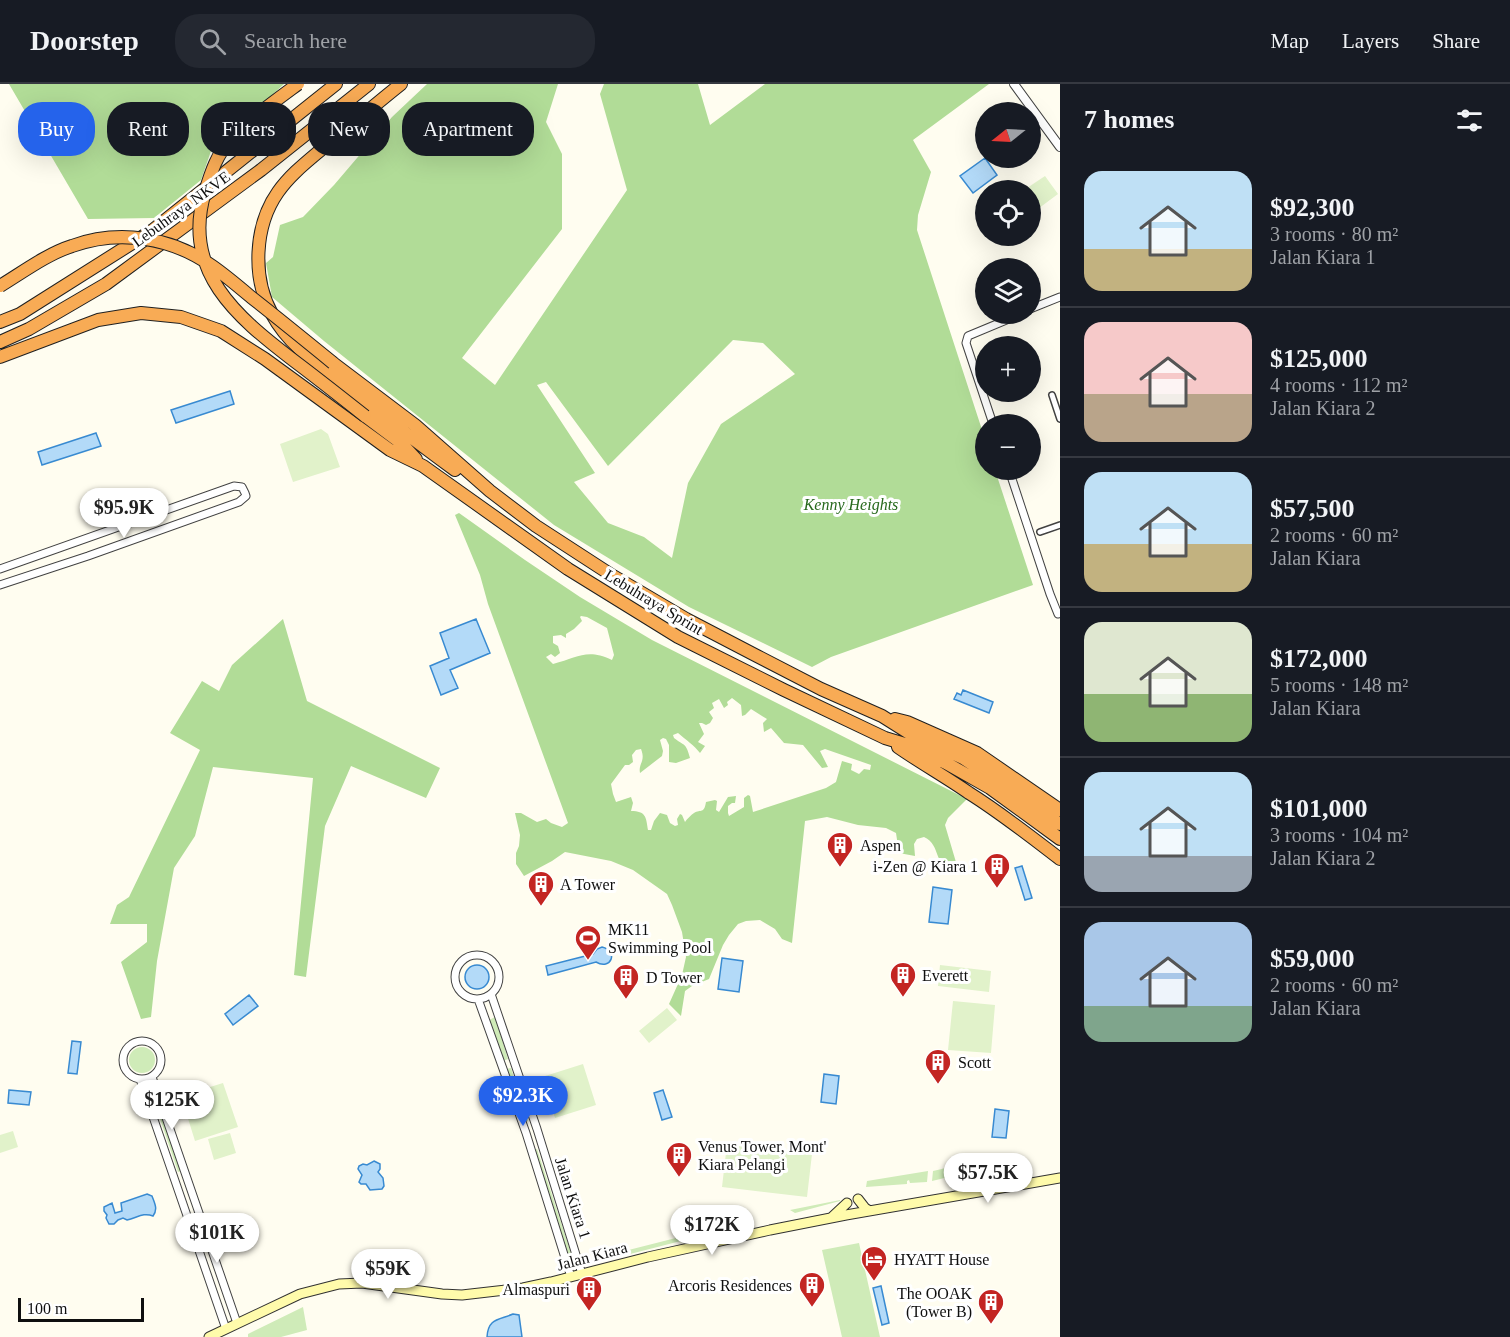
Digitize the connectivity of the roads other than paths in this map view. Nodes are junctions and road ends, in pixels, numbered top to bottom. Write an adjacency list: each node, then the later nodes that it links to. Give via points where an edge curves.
1 (298, 84): 17 (highway, bridge, via 230,141 213,166 202,201 202,252 211,276 238,314 401,443)
2 (336, 84): 10 (highway, Lebuhraya NKVE, via 153,230 20,314)
3 (369, 84): 12 (highway, Lebuhraya NKVE, via 261,170 106,284)
4 (401, 84): 19 (highway, via 297,170 277,193 264,219 258,250 263,294 272,314 304,353 455,470)
5 (1014, 84): 6 (street)
6 (1060, 147)
7 (0, 286): 19 (highway, bridge, via 46,258 94,239 122,236 177,246 210,264 415,425)
8 (1060, 297): 9 (street)
9 (1041, 305)
10 (0, 322)
11 (997, 324): 15 (street, via 968,336 966,343)
12 (0, 342)
13 (0, 357): 17 (highway, via 98,320 141,313 181,317 221,331 390,450)
14 (1052, 395): 16 (street)
15 (990, 414)
16 (1060, 419)
17 (423, 466): 26 (highway, Lebuhraya Sprint, via 567,569 678,637)
18 (1012, 480): 24 (street)
19 (490, 491): 25 (highway, Lebuhraya Sprint, via 536,526 686,619)
20 (1060, 525): 21 (street)
21 (1040, 532)
22 (0, 569): 23 (street, via 234,486 242,487 246,496 239,502)
23 (0, 585)
24 (1058, 614)
25 (882, 716): 27 (highway, via 907,722 977,753); 28 (highway, via 963,758)
26 (885, 738): 29 (highway, via 946,763 990,788); 30 (highway)
27 (1060, 810)
28 (1060, 824)
29 (1060, 839)
30 (1060, 859)
31 (491, 994): 32 (street); 32 (street, via 498,982 495,964 487,958 471,956 460,964 455,978 465,996); 40 (street, Jalan Kiara 1)
32 (478, 999): 41 (street, Jalan Kiara 1)
33 (152, 1077): 34 (street); 34 (street, via 160,1067 161,1055 149,1041 136,1041 124,1052 123,1061 128,1073); 42 (street)
34 (140, 1079): 43 (street)
35 (1060, 1178): 38 (main road, Jalan Kiara)
36 (858, 1199): 38 (main road)
37 (847, 1203): 39 (main road)
38 (870, 1211): 39 (main road, Jalan Kiara)
39 (830, 1218): 40 (main road, Jalan Kiara)
40 (582, 1274): 41 (main road, Jalan Kiara)
41 (571, 1277): 42 (main road, Jalan Kiara, via 462,1295 362,1283 339,1284 300,1294)
42 (237, 1323): 43 (main road, Jalan Kiara)
43 (226, 1329): 44 (main road, Jalan Kiara)
44 (209, 1337)

